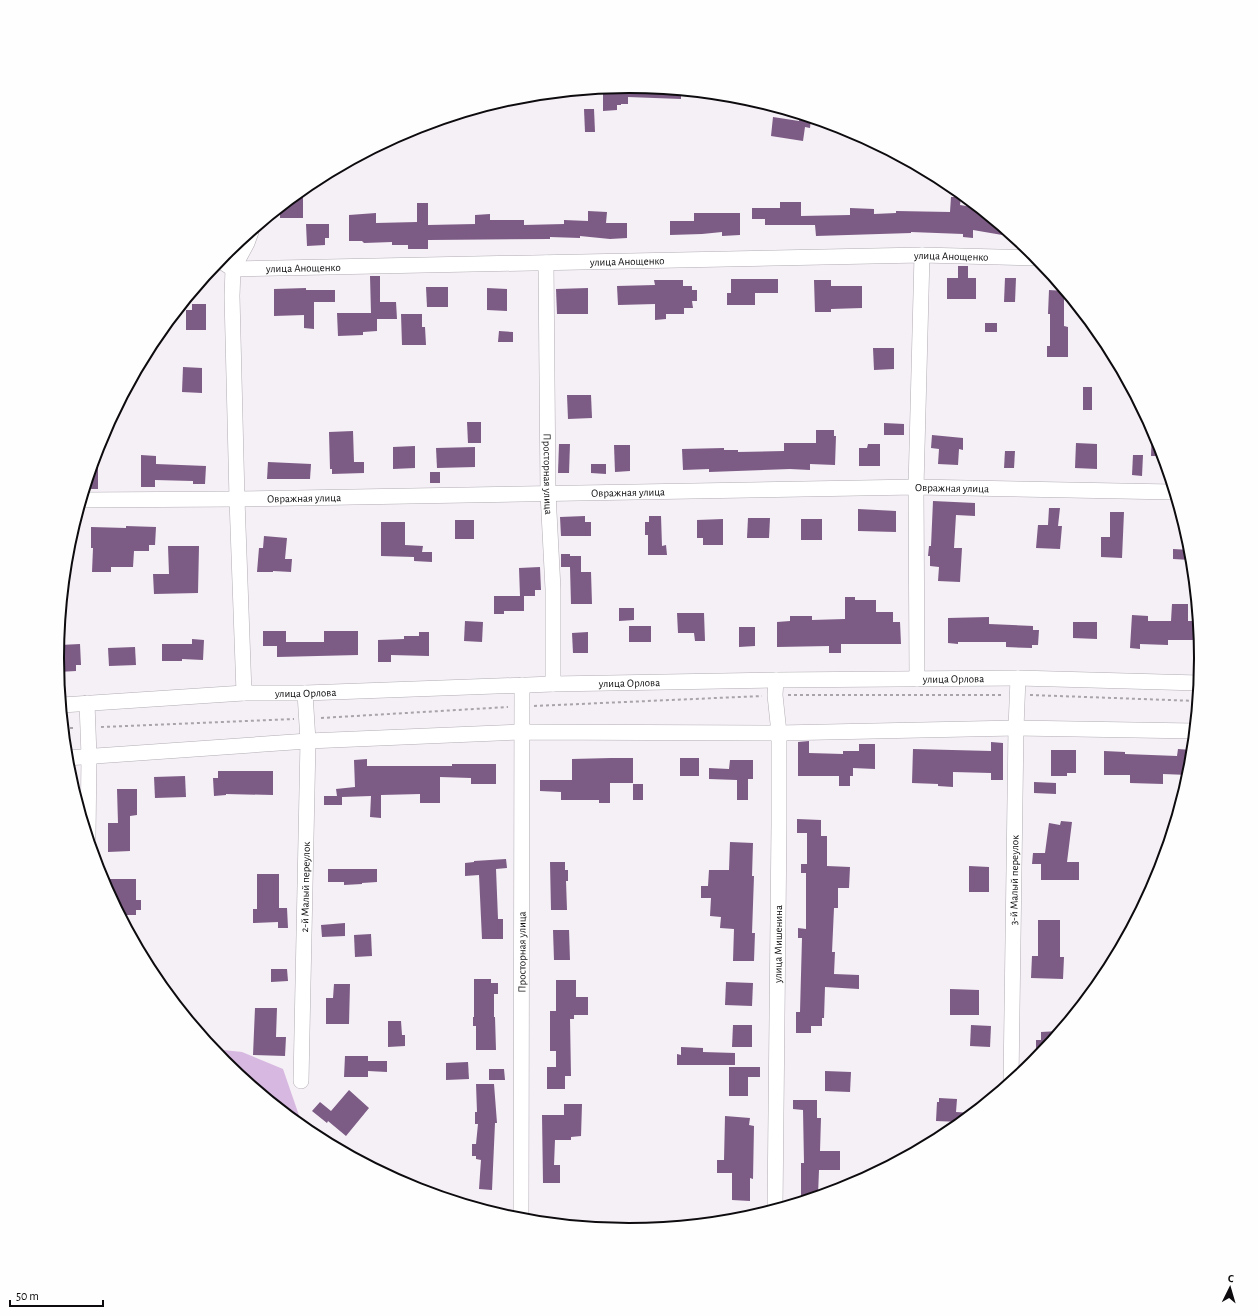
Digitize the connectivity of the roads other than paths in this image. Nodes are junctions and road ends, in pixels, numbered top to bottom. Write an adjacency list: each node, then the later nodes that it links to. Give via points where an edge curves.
1 (248, 240): 6 (street)
2 (922, 255): 3 (street, улица Анощенко); 5 (street, улица Анощенко); 7 (street)
3 (1029, 258)
4 (224, 263): 6 (street)
5 (546, 263): 6 (street, улица Анощенко); 9 (street, Просторная улица)
6 (233, 269): 10 (street)
7 (916, 487): 8 (street, Овражная улица); 9 (street, Овражная улица); 13 (street)
8 (1169, 492)
9 (548, 493): 10 (street, Овражная улица); 15 (street, Просторная улица, via 553,589)
10 (236, 499): 11 (street, Овражная улица); 18 (street)
11 (87, 500)
12 (1018, 678): 13 (street, улица Орлова); 14 (street, улица Орлова); 22 (street, 3-й Малый переулок)
13 (917, 679): 17 (street, улица Орлова)
14 (1193, 683)
15 (553, 684): 16 (street, улица Орлова); 17 (street, улица Орлова)
16 (522, 685): 19 (street, улица Орлова); 24 (street, Просторная улица)
17 (775, 688): 25 (street, улица Мишенина)
18 (244, 693): 19 (street, улица Орлова); 20 (street, улица Орлова)
19 (305, 693): 26 (street, 2-й Малый переулок)
20 (87, 703): 21 (street, улица Орлова); 27 (street)
21 (66, 705)
22 (1016, 728): 23 (street); 25 (street); 30 (street, 3-й Малый переулок)
23 (1189, 731)
24 (521, 732): 25 (street); 26 (street); 33 (street, Просторная улица)
25 (779, 733): 32 (street, улица Мишенина)
26 (308, 741): 27 (street); 31 (street, 2-й Малый переулок)
27 (89, 756): 28 (street); 29 (street)
28 (73, 757)
29 (88, 821)
30 (1011, 1075)
31 (301, 1081)
32 (775, 1204)
33 (521, 1212)

